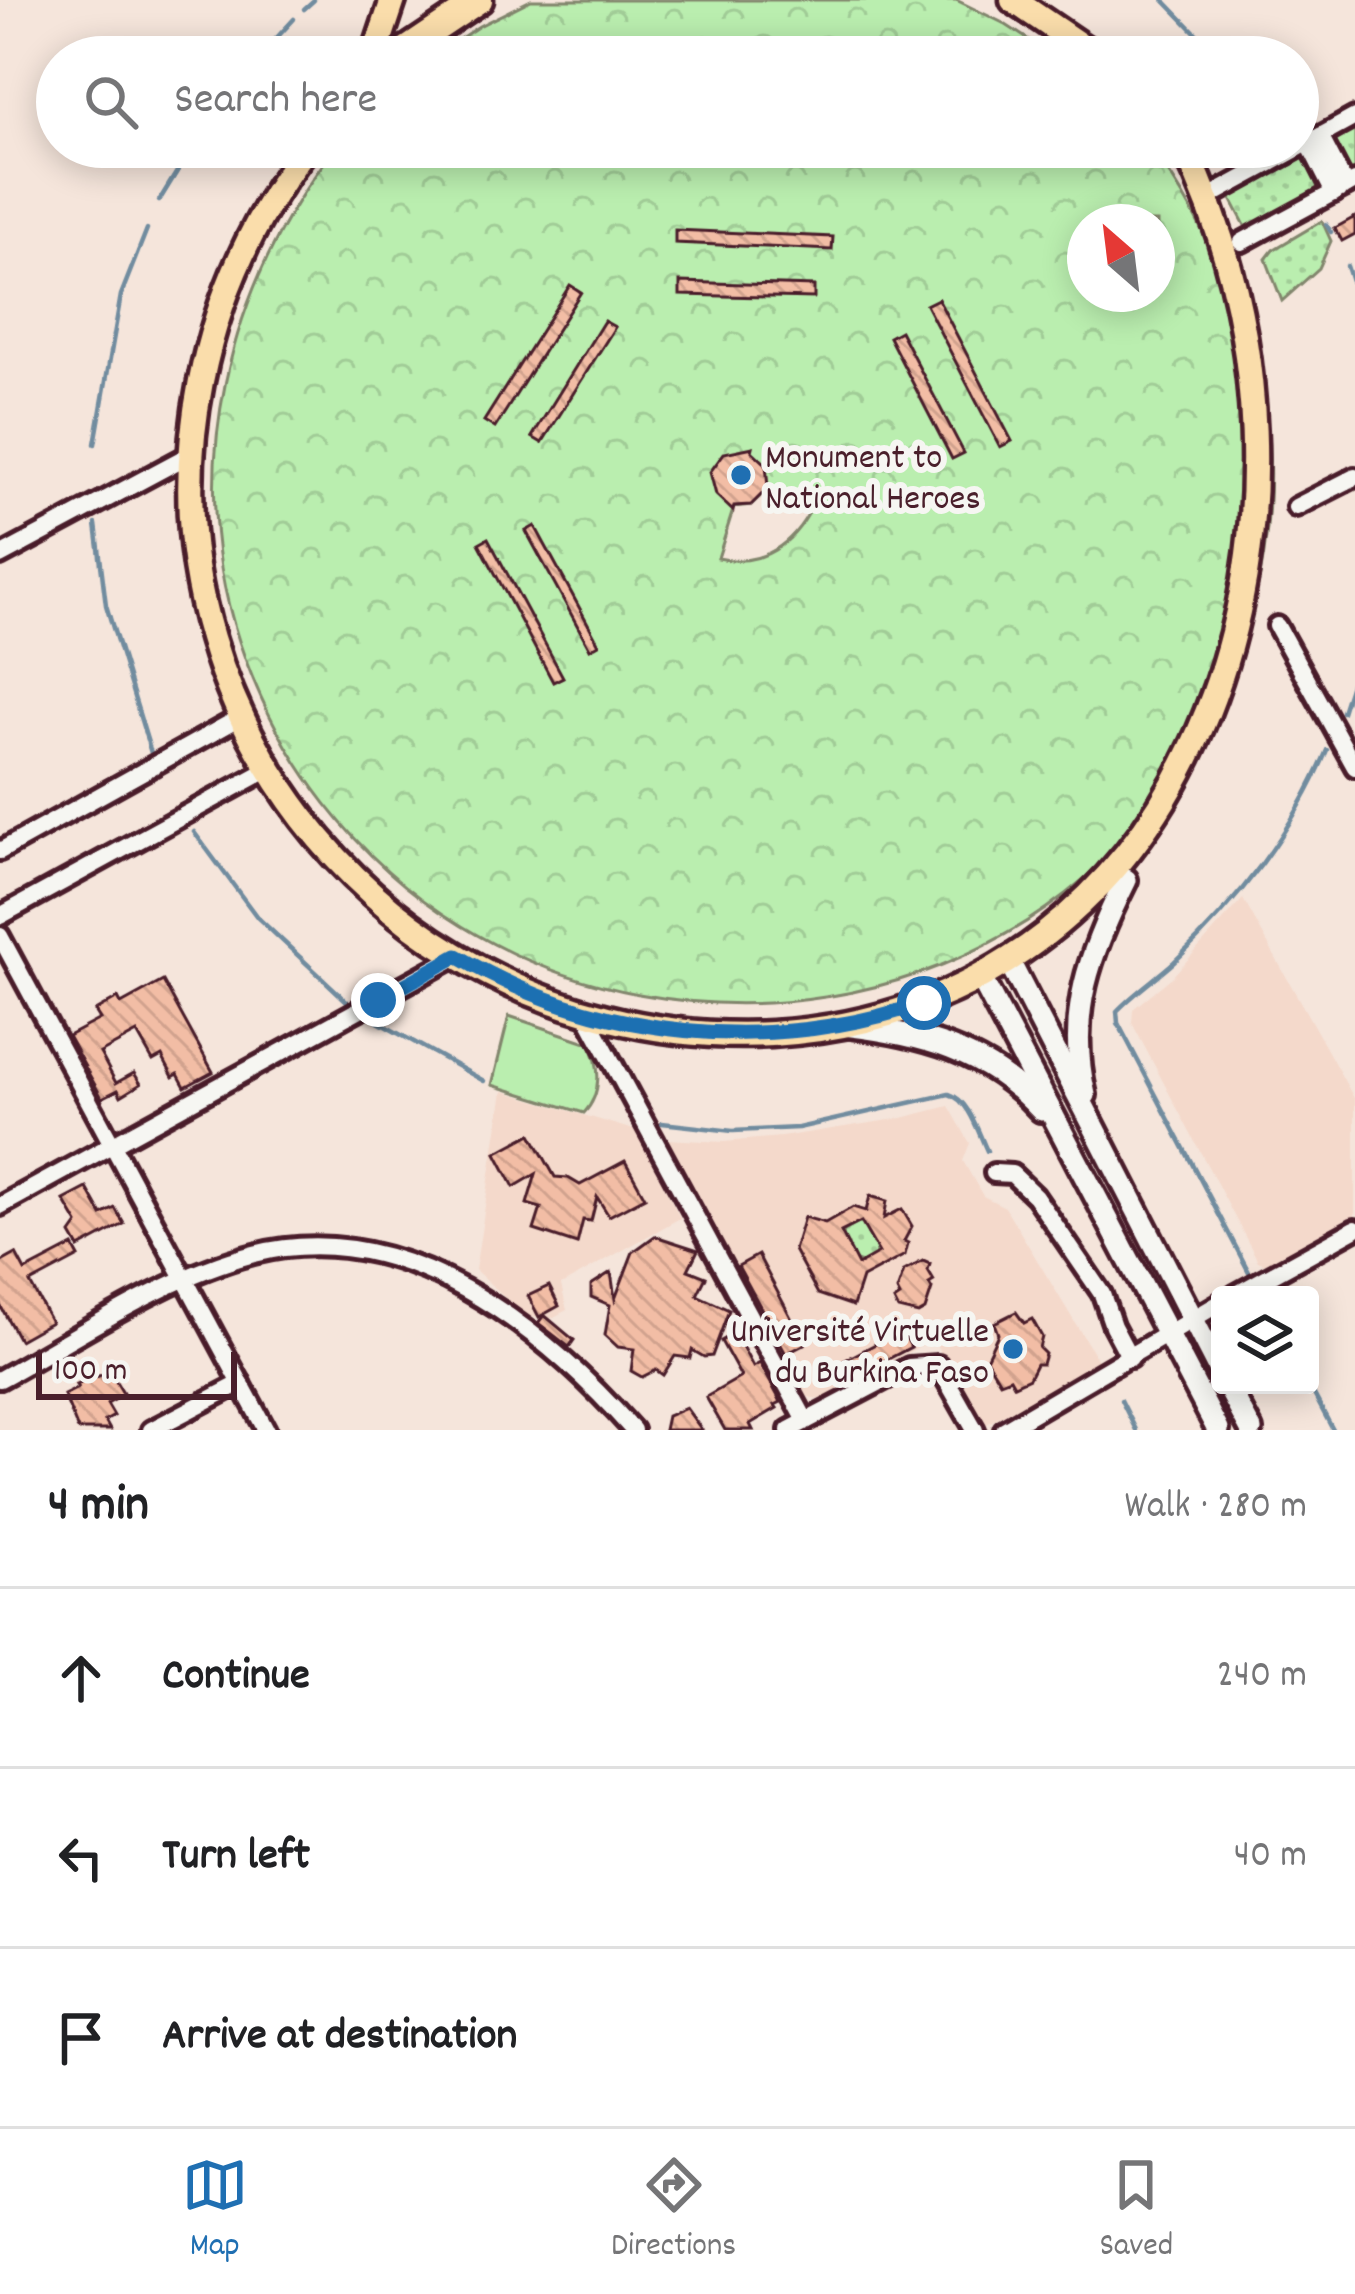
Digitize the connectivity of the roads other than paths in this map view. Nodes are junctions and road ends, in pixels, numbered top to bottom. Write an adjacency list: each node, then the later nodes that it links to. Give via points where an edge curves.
1 (393, 0): 4 (main road)
2 (480, 0): 5 (main road)
3 (1023, 2): 6 (main road)
4 (381, 36)
5 (426, 36)
6 (1069, 36)
7 (1355, 117): 8 (street)
8 (1319, 136)
9 (1319, 147): 13 (street)
10 (293, 168): 16 (main road, via 224,297)
11 (1199, 168): 14 (main road)
12 (1261, 168): 14 (street)
13 (1345, 187): 15 (street)
14 (1216, 193): 15 (main road)
15 (1247, 251)
16 (191, 454): 19 (street); 22 (main road, via 200,589)
17 (1355, 477): 18 (street)
18 (1296, 507)
19 (0, 556)
20 (1280, 616): 21 (main road); 23 (street)
21 (1265, 664)
22 (241, 717): 24 (main road); 26 (street)
23 (1355, 767)
24 (268, 769): 28 (street); 30 (main road, via 351,874)
25 (1167, 836): 27 (main road)
26 (0, 850)
27 (1126, 880): 31 (main road); 35 (main road, via 1082,987 1080,1074)
28 (0, 916)
29 (0, 936): 37 (street)
30 (457, 956): 33 (main road); 37 (street)
31 (1011, 964): 32 (main road); 35 (main road)
32 (982, 980): 34 (main road); 36 (main road)
33 (586, 1012): 34 (main road, via 714,1034); 51 (street)
34 (844, 1025): 36 (main road, via 911,1034 968,1054 1019,1088)
35 (1092, 1125): 44 (main road)
36 (1067, 1144): 45 (main road)
37 (113, 1146): 39 (street); 41 (street)
38 (994, 1173): 47 (street, via 1012,1174 1036,1196 1102,1294)
39 (0, 1206)
40 (1355, 1229): 42 (street)
41 (184, 1279): 48 (street); 49 (street); 54 (street, via 295,1246 333,1244 390,1257 499,1307)
42 (1251, 1286)
43 (1211, 1309): 44 (street)
44 (1192, 1319): 45 (street); 46 (main road)
45 (1167, 1336): 47 (street); 57 (main road)
46 (1211, 1355)
47 (1130, 1358): 56 (street)
48 (0, 1379)
49 (241, 1384): 52 (street); 53 (street)
50 (1232, 1394): 58 (main road)
51 (797, 1426): 55 (street, via 909,1367 932,1363)
52 (151, 1430)
53 (266, 1430)
54 (633, 1430)
55 (975, 1430)
56 (1004, 1430)
57 (1218, 1430)
58 (1251, 1430)

